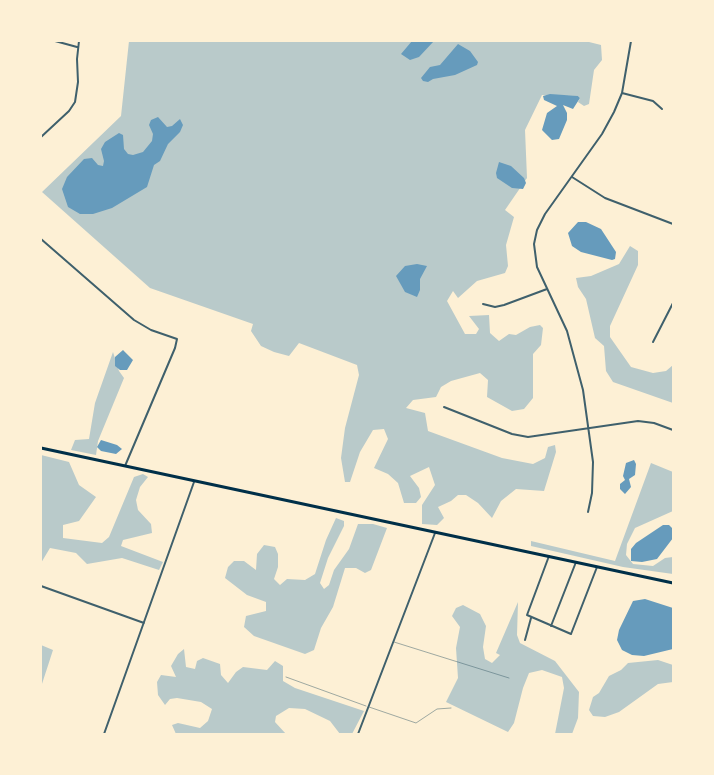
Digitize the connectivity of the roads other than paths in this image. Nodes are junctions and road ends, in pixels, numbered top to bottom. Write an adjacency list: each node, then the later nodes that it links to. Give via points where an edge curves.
1 (55, 41): 4 (street)
2 (79, 41): 4 (street)
3 (631, 41): 5 (street)
4 (78, 47): 7 (street, via 78,82 74,102)
5 (622, 92): 6 (street, via 653,101); 8 (street, via 606,129)
6 (662, 109)
7 (41, 137)
8 (572, 177): 9 (street, via 605,198); 11 (street, via 545,214 535,236 535,260)
9 (673, 224)
10 (41, 240): 19 (street, via 134,320 177,339)
11 (547, 288): 13 (street, via 504,305); 16 (street, via 572,347)
12 (673, 303): 14 (street)
13 (483, 304)
14 (653, 342)
15 (444, 407): 16 (street, via 520,436)
16 (589, 428): 17 (street, via 638,420); 21 (street, via 593,474)
17 (673, 430)
18 (41, 448): 19 (main road)
19 (125, 466): 20 (main road)
20 (194, 480): 22 (main road); 29 (street)
21 (588, 512)
22 (435, 532): 23 (main road); 32 (street)
23 (549, 556): 24 (main road); 28 (street, via 526,615)
24 (576, 562): 25 (main road); 30 (street)
25 (597, 566): 26 (main road); 30 (street, via 571,634)
26 (673, 583)
27 (41, 586): 29 (street)
28 (531, 618): 30 (street); 31 (street)
29 (144, 623): 37 (street)
30 (551, 626)
31 (525, 640)
32 (393, 642): 34 (lane); 35 (street)
33 (286, 677): 35 (lane)
34 (509, 678)
35 (368, 706): 36 (lane, via 416,723 437,709); 38 (street)
36 (451, 708)
37 (104, 734)
38 (358, 734)

